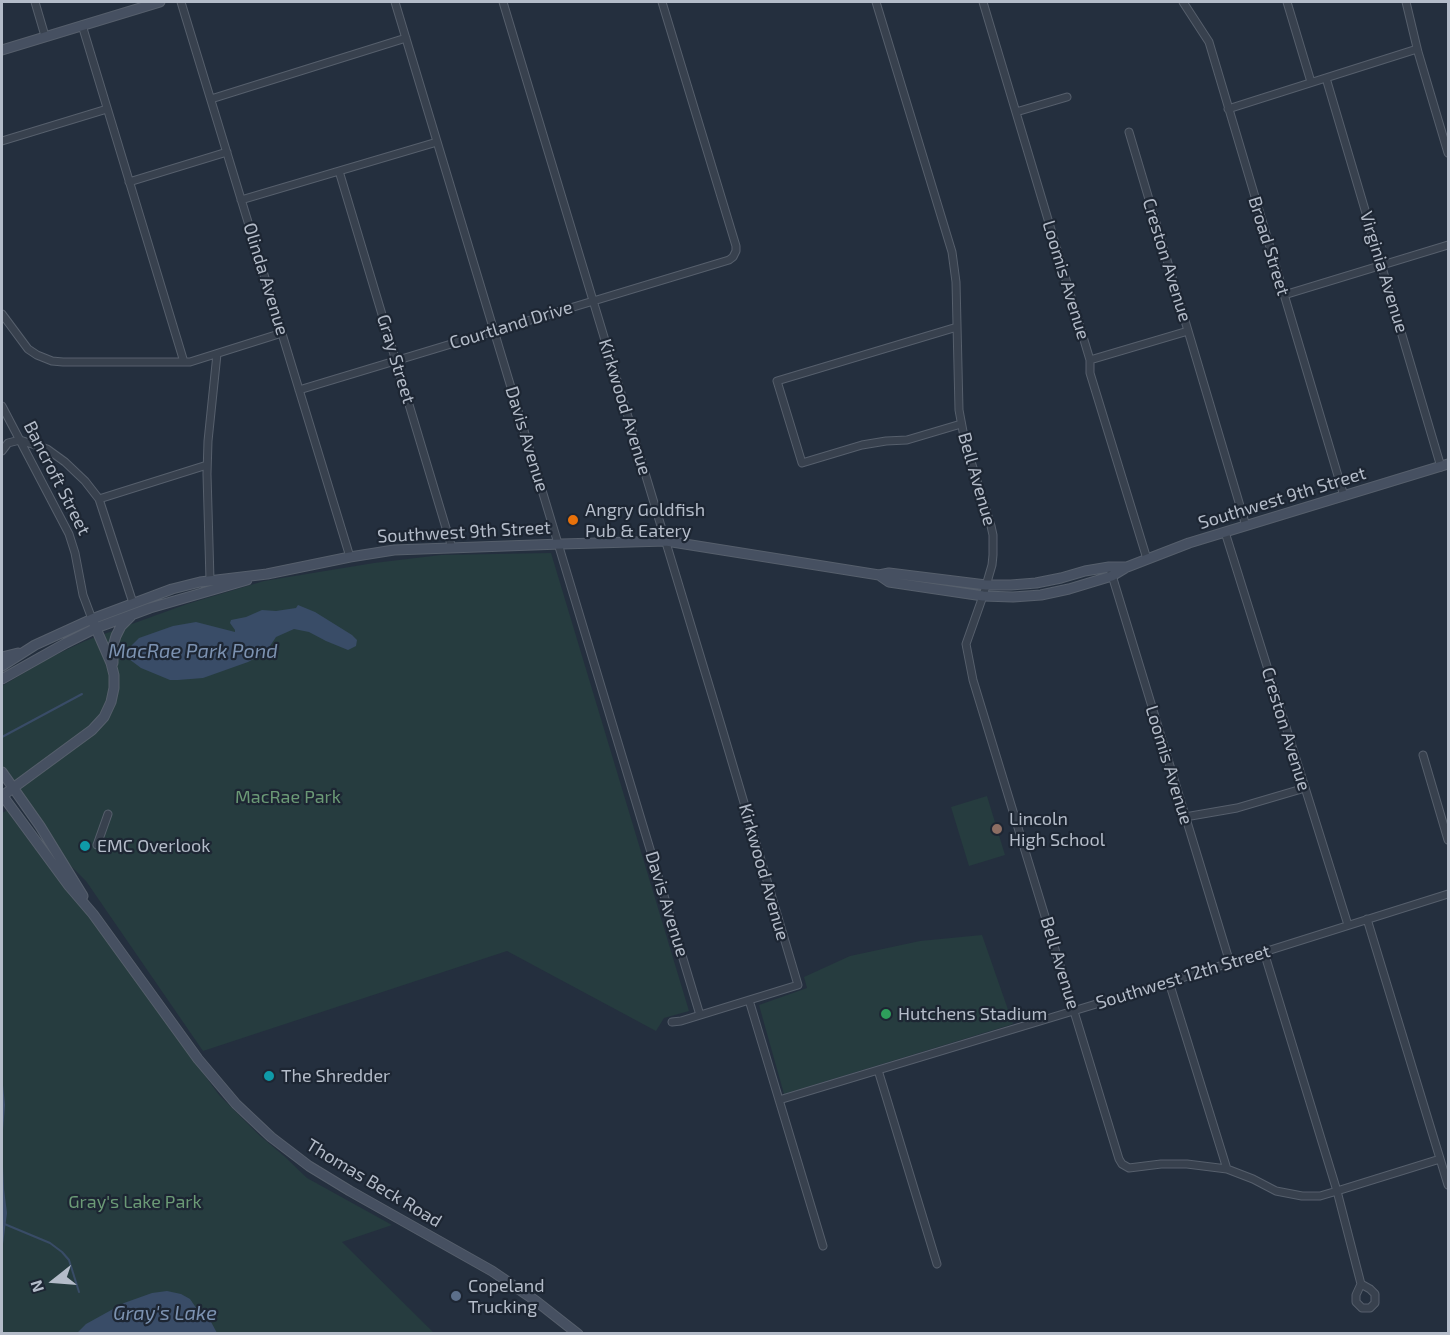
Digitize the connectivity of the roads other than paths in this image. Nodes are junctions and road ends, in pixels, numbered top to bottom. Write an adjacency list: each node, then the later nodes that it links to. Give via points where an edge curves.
1 (35, 2): 14 (street)
2 (160, 2): 12 (main road)
3 (181, 2): 21 (street, Olinda Avenue)
4 (395, 2): 15 (street, Davis Avenue)
5 (503, 2): 37 (street, Kirkwood Avenue)
6 (662, 2): 37 (street, Courtland Drive, via 736,251 729,260)
7 (876, 2): 39 (street, Bell Avenue, via 952,252)
8 (983, 2): 24 (street, Loomis Avenue)
9 (1183, 2): 23 (street, Broad Street, via 1209,42)
10 (1287, 2): 19 (street)
11 (1406, 2): 16 (street)
12 (139, 5): 13 (main road)
13 (82, 25): 14 (main road); 22 (street)
14 (45, 36): 17 (main road)
15 (406, 38): 21 (street); 28 (street, Davis Avenue)
16 (1417, 49): 18 (street); 26 (street)
17 (2, 50)
18 (1326, 78): 19 (street); 35 (street, Virginia Avenue)
19 (1311, 82): 23 (street)
20 (1066, 97): 24 (street)
21 (211, 99): 29 (street, Olinda Avenue)
22 (107, 109): 27 (street); 32 (street)
23 (1228, 109): 36 (street, Broad Street)
24 (1016, 112): 44 (street, Loomis Avenue)
25 (1129, 132): 41 (street, Creston Avenue)
26 (1446, 137): 30 (street)
27 (2, 141)
28 (438, 142): 31 (street); 40 (street, Davis Avenue)
29 (227, 152): 32 (street); 33 (street, Olinda Avenue)
30 (1449, 153)
31 (339, 171): 33 (street); 45 (street, Gray Street)
32 (129, 182): 46 (street)
33 (242, 200): 42 (street, Olinda Avenue)
34 (1449, 245): 35 (street)
35 (1382, 265): 36 (street); 53 (street, Virginia Avenue)
36 (1284, 295): 54 (street, Broad Street)
37 (593, 300): 40 (street, Courtland Drive); 58 (street, Kirkwood Avenue)
38 (2, 315): 46 (street, via 28,349 52,361)
39 (957, 327): 49 (street, Bell Avenue); 49 (street, via 777,381 802,463 862,444 908,440)
40 (494, 330): 45 (street, Courtland Drive); 59 (street, Davis Avenue)
41 (1188, 331): 44 (street); 56 (street, Creston Avenue)
42 (282, 333): 43 (street); 47 (street, Olinda Avenue)
43 (217, 354): 46 (street); 52 (street)
44 (1090, 360): 62 (street, Loomis Avenue, via 1090,373)
45 (396, 361): 47 (street, Courtland Drive); 60 (street, Gray Street)
46 (184, 362)
47 (299, 390): 61 (street, Olinda Avenue)
48 (2, 406): 50 (street, Bancroft Street)
49 (961, 424): 67 (street, Bell Avenue, via 993,535 993,557)
50 (20, 440): 51 (street, via 8,443); 55 (street, via 47,449 65,462); 71 (street, Bancroft Street, via 69,534 83,595)
51 (2, 451)
52 (207, 465): 55 (street); 66 (street)
53 (1446, 466): 54 (main road, Southwest 9th Street)
54 (1344, 496): 56 (main road, Southwest 9th Street)
55 (99, 499): 69 (street)
56 (1246, 526): 57 (main road, Southwest 9th Street)
57 (1225, 532): 62 (main road, Southwest 9th Street); 80 (street, Creston Avenue)
58 (666, 541): 59 (main road, Southwest 9th Street); 65 (main road, Southwest 9th Street); 93 (street, Kirkwood Avenue, via 798,985)
59 (559, 544): 60 (main road, Southwest 9th Street); 95 (street, Davis Avenue)
60 (452, 548): 61 (main road, Southwest 9th Street, via 394,550)
61 (350, 557): 64 (main road, Southwest 9th Street)
62 (1147, 560): 63 (main road, Southwest 9th Street)
63 (1111, 571): 67 (main road, Southwest 9th Street, via 1085,571 1036,583); 68 (main road, Southwest 9th Street, via 1069,589 1041,595); 83 (street, Loomis Avenue)
64 (267, 574): 66 (main road, Southwest 9th Street); 70 (main road, Southwest 9th Street)
65 (879, 575): 67 (main road, Southwest 9th Street); 68 (main road, Southwest 9th Street, via 889,582)
66 (210, 580): 69 (main road, Southwest 9th Street)
67 (986, 585): 68 (street, Bell Avenue)
68 (983, 596): 94 (street, Bell Avenue, via 966,644 973,680)
69 (133, 603): 71 (main road, Southwest 9th Street)
70 (150, 608): 71 (main road, Southwest 9th Street); 75 (main road, via 134,614 121,626 113,646)
71 (94, 623): 72 (main road, Southwest 9th Street); 75 (main road, Bancroft Street); 76 (main road, Southwest 9th Street)
72 (26, 651): 73 (main road); 74 (main road, Southwest 9th Street)
73 (2, 657)
74 (2, 666)
75 (113, 668): 79 (main road, Bancroft Street, via 111,702 99,723)
76 (2, 679)
77 (1423, 755): 84 (street)
78 (2, 772): 79 (main road, Thomas Beck Road)
79 (13, 788): 81 (main road, Bancroft Street); 87 (main road, Thomas Beck Road)
80 (1305, 788): 83 (street, via 1237,808); 89 (street, Creston Avenue)
81 (2, 795): 87 (main road, Thomas Beck Road)
82 (108, 814): 85 (street)
83 (1185, 817): 91 (street, Loomis Avenue)
84 (1449, 840)
85 (97, 845)
86 (1449, 894): 88 (street, Southwest 12th Street)
87 (93, 914): 106 (main road, Thomas Beck Road, via 198,1059 236,1104 271,1137 343,1187 492,1271)
88 (1367, 920): 89 (street, Southwest 12th Street); 99 (street)
89 (1348, 926): 90 (street, Southwest 12th Street)
90 (1264, 952): 91 (street, Southwest 12th Street); 102 (street)
91 (1230, 963): 92 (street, Southwest 12th Street)
92 (1169, 982): 94 (street, Southwest 12th Street); 100 (street)
93 (749, 1000): 95 (street); 98 (street)
94 (1074, 1011): 97 (street, Southwest 12th Street); 100 (street, Bell Avenue, via 1122,1164 1129,1168 1187,1164)
95 (700, 1014): 96 (street)
96 (672, 1022)
97 (878, 1070): 98 (street, Southwest 12th Street); 104 (street)
98 (779, 1100): 103 (street)
99 (1440, 1159): 101 (street); 102 (street)
100 (1227, 1169): 102 (street, via 1293,1195 1320,1196)
101 (1449, 1185)
102 (1337, 1191): 105 (street)
103 (822, 1246)
104 (938, 1264)
105 (1361, 1284)
106 (578, 1334)

